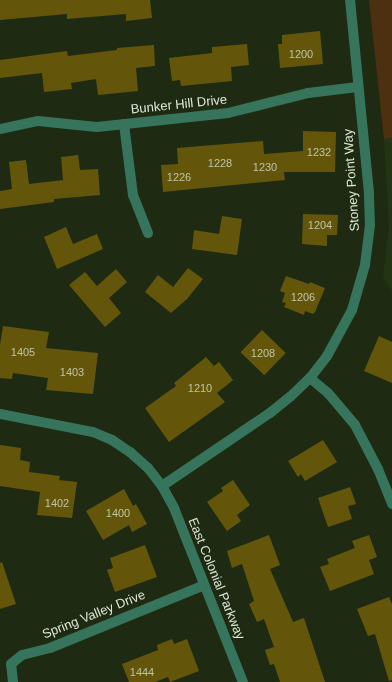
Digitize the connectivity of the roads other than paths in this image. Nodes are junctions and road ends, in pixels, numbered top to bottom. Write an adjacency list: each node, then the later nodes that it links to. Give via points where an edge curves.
1 (350, 0): 2 (street, Stoney Point Way)
2 (358, 87): 3 (street, Bunker Hill Drive, via 308,93 228,113); 6 (street, Stoney Point Way, via 369,193 370,225 366,259 352,310 341,333)
3 (124, 124): 4 (street, Bunker Hill Drive, via 81,126 38,121); 5 (street, via 133,195)
4 (0, 129)
5 (148, 233)
6 (310, 378): 8 (street, Stoney Point Way, via 270,414); 9 (street, via 328,393 355,425 378,469)
7 (0, 414): 8 (street, East Colonial Parkway, via 70,426 112,440 148,468)
8 (162, 486): 10 (street, East Colonial Parkway, via 174,508)
9 (392, 504)
10 (204, 585): 11 (street, Spring Valley Drive, via 50,648 22,655 11,664); 12 (street, East Colonial Parkway)
11 (13, 682)
12 (243, 682)

